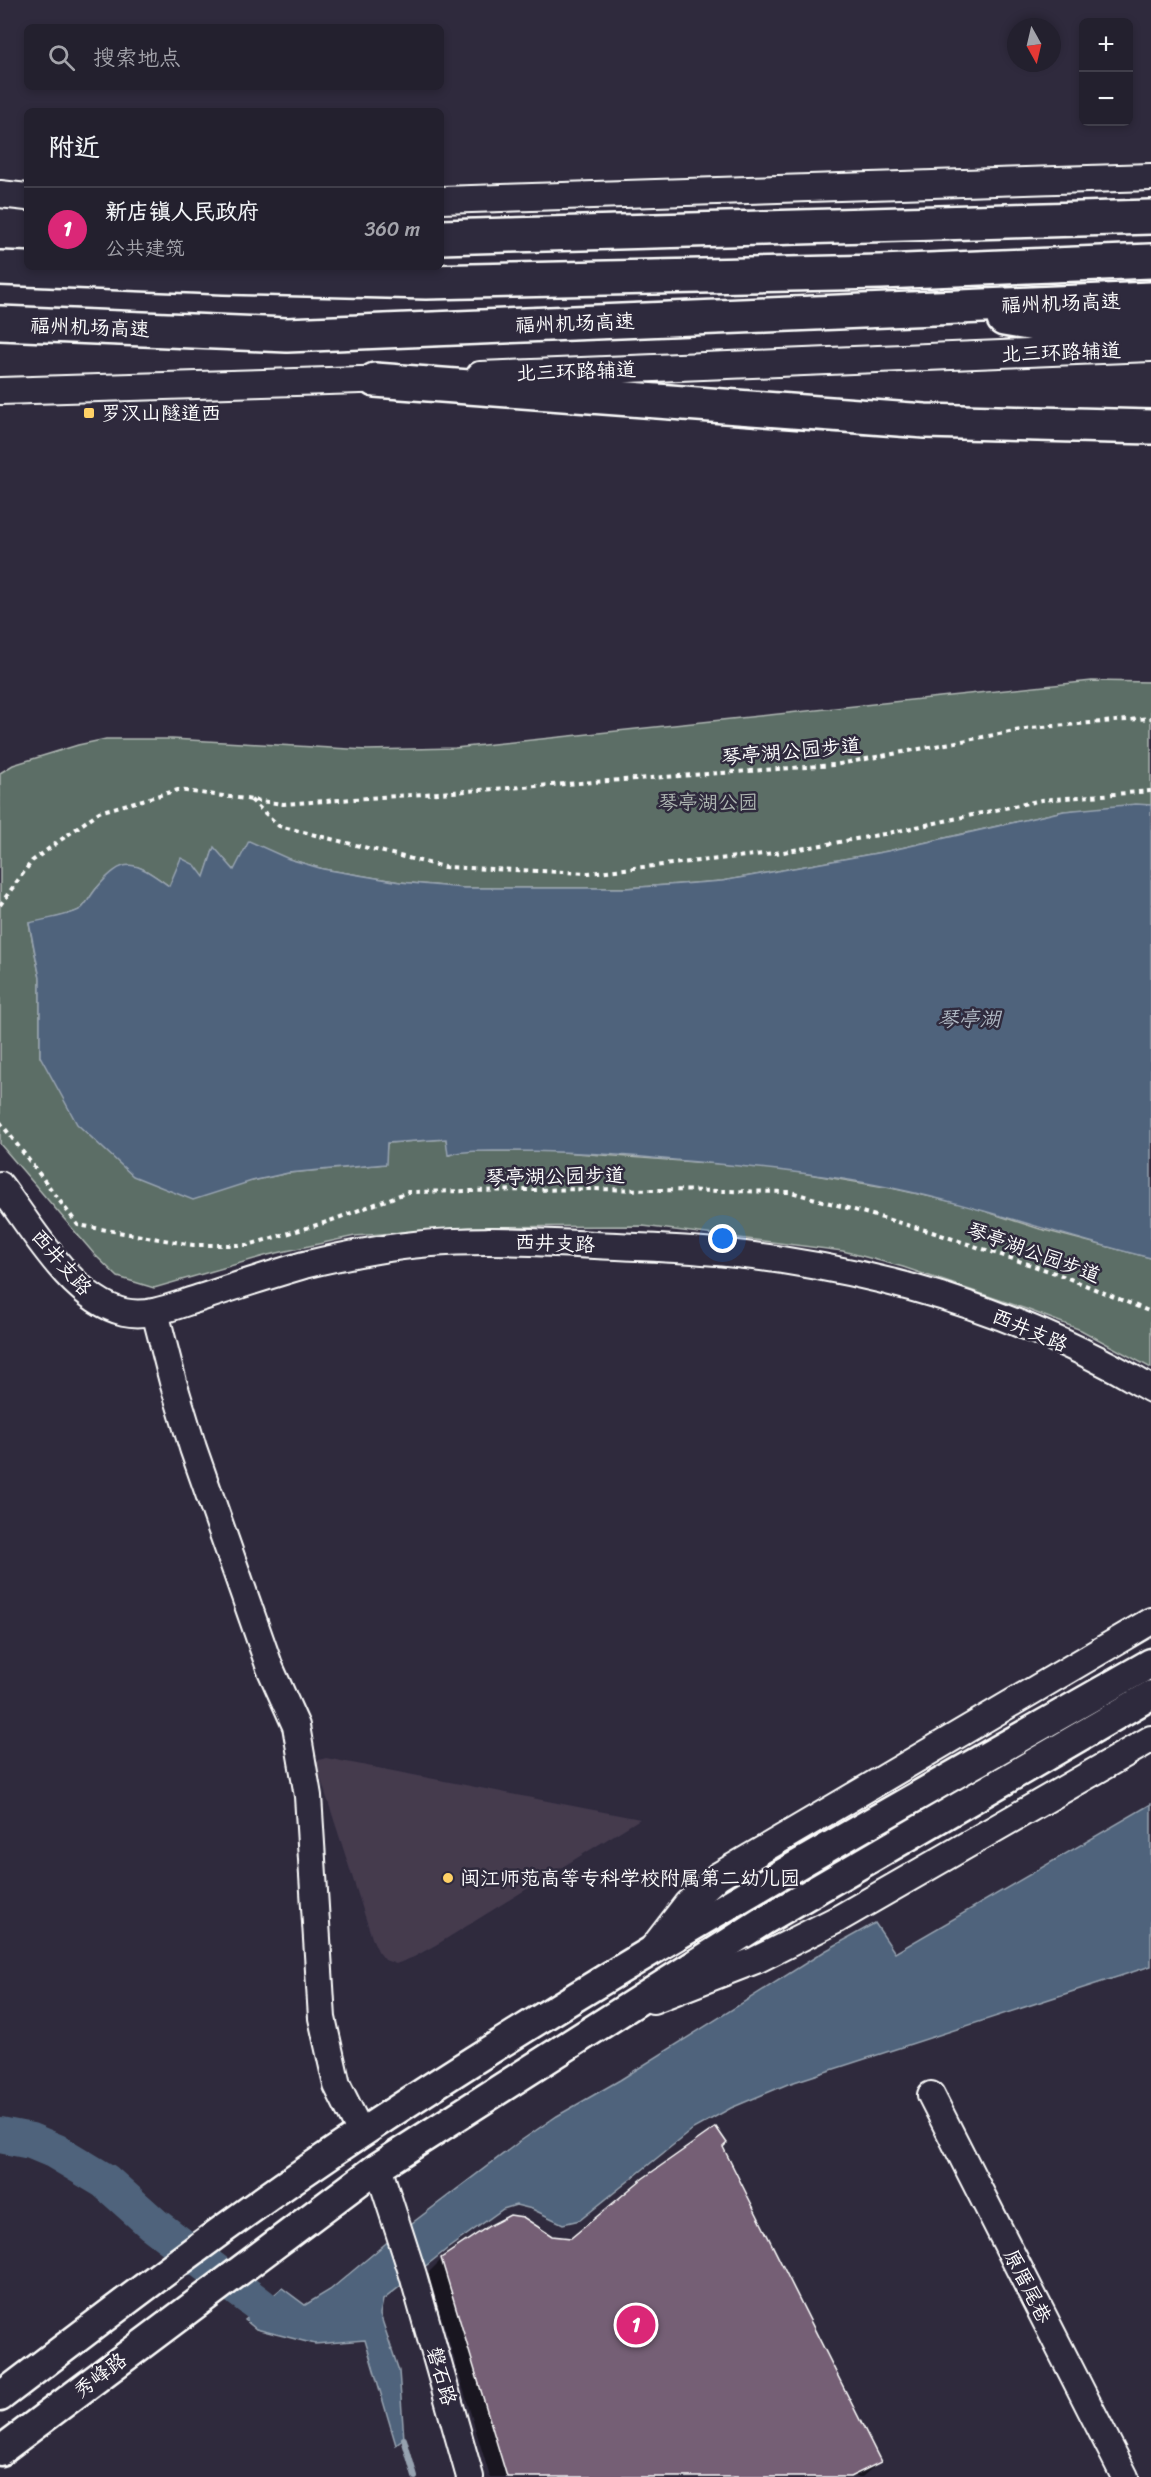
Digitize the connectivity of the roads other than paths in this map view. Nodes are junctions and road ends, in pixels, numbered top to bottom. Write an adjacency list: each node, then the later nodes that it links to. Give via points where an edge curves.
1 (1151, 177): 4 (main road)
2 (0, 194): 3 (main road)
3 (24, 197)
4 (444, 200)
5 (1151, 217): 6 (highway)
6 (444, 237)
7 (1151, 242): 14 (highway)
8 (24, 247): 9 (highway)
9 (0, 248)
10 (1151, 261): 14 (highway, 福州机场高速)
11 (0, 268): 12 (highway, 福州机场高速)
12 (24, 269)
13 (50, 270): 14 (highway, 福州机场高速, via 426,282)
14 (881, 272)
15 (1151, 300): 16 (highway, 福州机场高速)
16 (934, 307): 17 (highway, 福州机场高速, via 287,335); 18 (highway, via 1058,328)
17 (0, 323)
18 (1151, 331)
19 (1151, 348): 20 (main road, 北三环路辅道)
20 (375, 380): 21 (main road, 北三环路辅道); 22 (highway, via 925,421)
21 (0, 391)
22 (1151, 427)
23 (0, 1185): 24 (main road, 西井支路, via 63,1270 88,1295 101,1304 127,1312)
24 (155, 1312): 25 (main road, 西井支路, via 305,1265 385,1249 501,1241 657,1248 798,1263 963,1303 1034,1329); 33 (main road, via 193,1448 270,1668 297,1726 308,1796 322,2018 338,2085)
25 (1151, 1389)
26 (1146, 1626): 30 (main road, via 717,1876 687,1904)
27 (1151, 1663): 30 (main road)
28 (1151, 1695): 31 (main road, 秀峰路, via 763,1921)
29 (1151, 1739): 31 (main road, via 838,1919 756,1960)
30 (652, 1950): 33 (main road)
31 (616, 2014): 34 (main road, 秀峰路)
32 (931, 2095): 38 (main road, 原厝尾巷)
33 (361, 2133): 35 (main road, via 216,2233)
34 (378, 2167): 36 (main road, 秀峰路); 37 (main road, 磐石路)
35 (0, 2397)
36 (0, 2451)
37 (470, 2477)
38 (1125, 2477)

